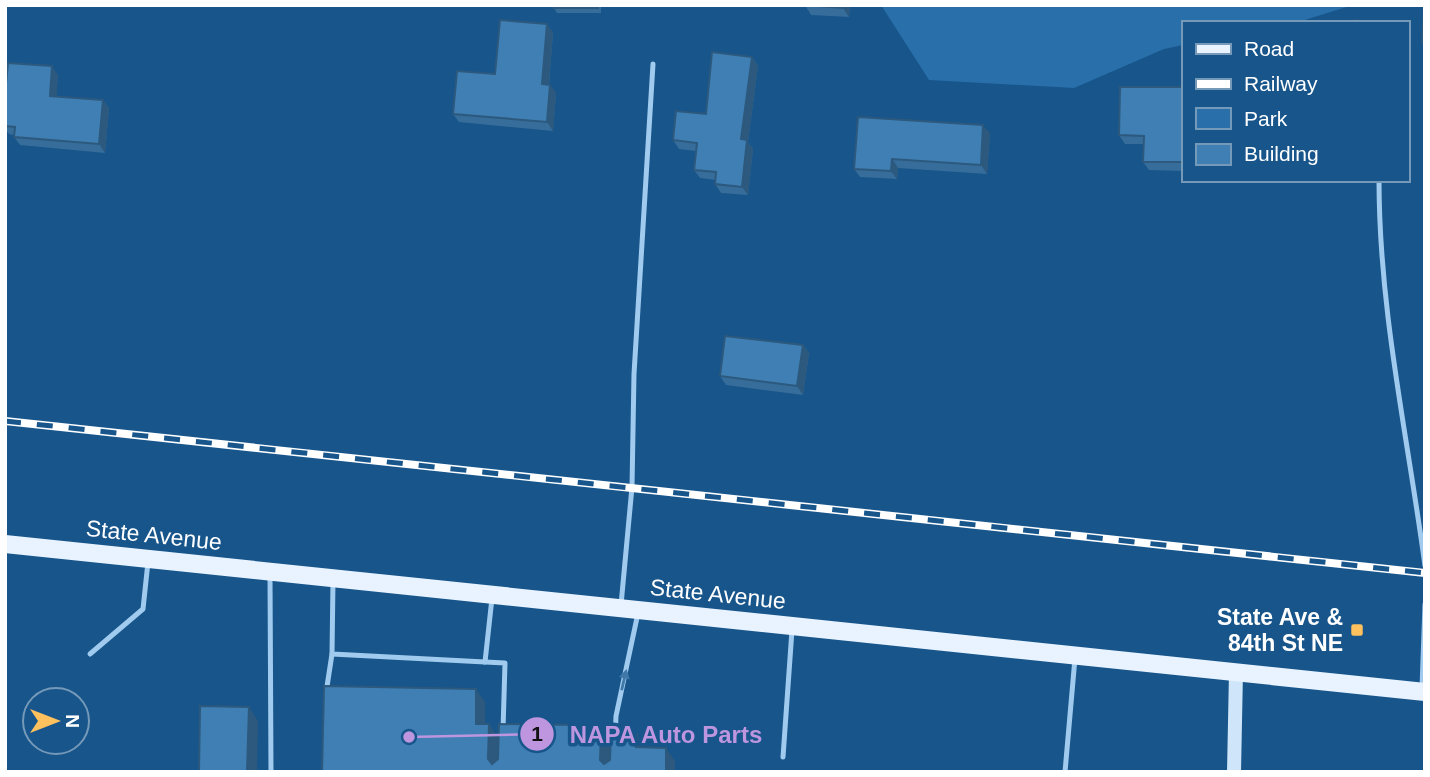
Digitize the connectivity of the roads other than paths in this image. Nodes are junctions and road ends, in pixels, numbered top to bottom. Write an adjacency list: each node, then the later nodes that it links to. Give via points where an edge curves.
1 (653, 65): 10 (lane, via 634,374)
2 (1379, 182): 5 (lane, via 1379,229 1392,355)
3 (5, 544): 4 (main road, State Avenue)
4 (148, 559): 6 (main road, State Avenue); 12 (lane, via 143,609)
5 (1425, 566)
6 (270, 572): 7 (main road, State Avenue); 22 (lane)
7 (333, 578): 8 (main road, State Avenue); 13 (lane)
8 (492, 595): 10 (main road, State Avenue); 15 (lane)
9 (1425, 604): 17 (lane)
10 (630, 609): 11 (main road, State Avenue); 20 (lane, one-way to 10, via 615,716)
11 (793, 626): 14 (main road, State Avenue); 21 (lane)
12 (90, 654)
13 (332, 654): 15 (lane); 18 (lane)
14 (1075, 655): 16 (main road, State Avenue); 23 (lane)
15 (485, 662): 19 (lane, via 505,663)
16 (1236, 672): 17 (main road, State Avenue); 24 (street)
17 (1423, 692)
18 (324, 703)
19 (503, 745)
20 (615, 749)
21 (783, 757)
22 (271, 772)
23 (1065, 772)
24 (1234, 772)

